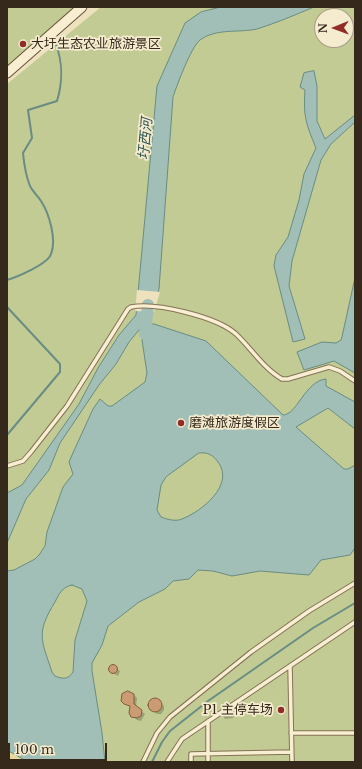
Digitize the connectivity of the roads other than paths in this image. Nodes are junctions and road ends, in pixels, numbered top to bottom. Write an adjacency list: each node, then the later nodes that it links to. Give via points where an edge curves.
1 (82, 7): 2 (street)
2 (7, 73)
3 (355, 381): 4 (lane, via 329,367 282,379 235,333 224,326 159,306 135,306 128,309 67,406 31,452 23,461)
4 (7, 466)
5 (355, 583): 13 (lane, via 309,611 251,652 170,717 157,733)
6 (355, 622): 7 (lane)
7 (290, 666): 8 (lane); 10 (lane)
8 (208, 721): 12 (lane); 14 (lane, via 182,739)
9 (355, 733): 10 (lane)
10 (291, 734): 11 (lane)
11 (292, 752): 12 (lane); 17 (lane)
12 (208, 753): 15 (lane, via 191,754); 16 (lane)
13 (143, 762)
14 (167, 762)
15 (191, 762)
16 (208, 762)
17 (292, 762)

